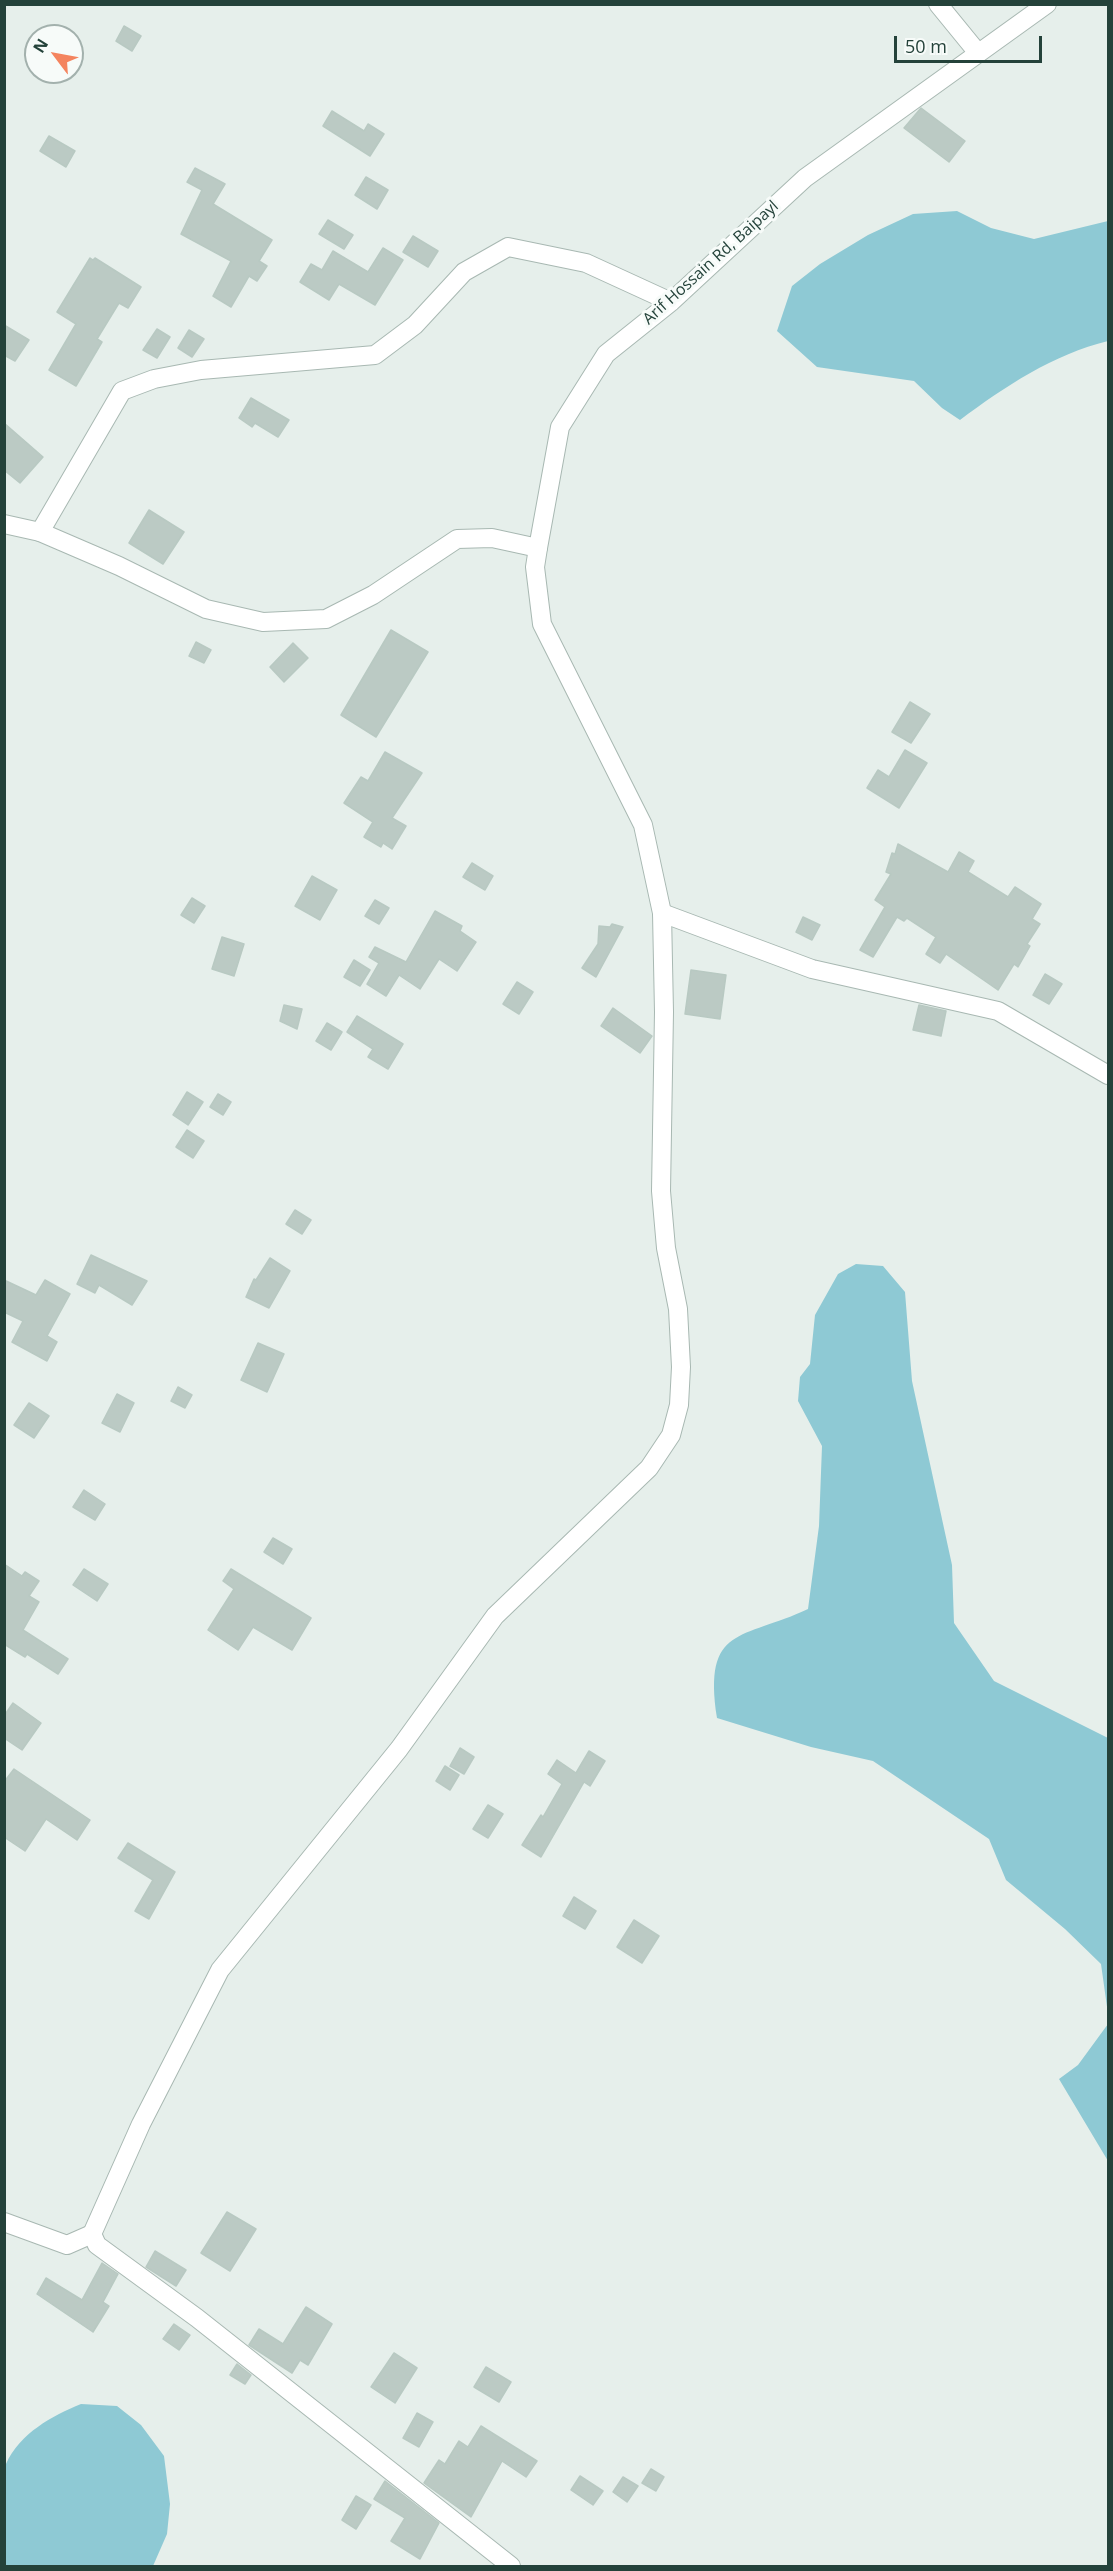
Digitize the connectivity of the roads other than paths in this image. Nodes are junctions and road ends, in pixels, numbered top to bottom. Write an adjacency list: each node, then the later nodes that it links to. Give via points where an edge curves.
1 (938, 4): 3 (street)
2 (1047, 4): 3 (street, Arif Hossain Rd, Baipayl)
3 (978, 53): 4 (street, Arif Hossain Rd, Baipayl, via 805,178)
4 (671, 303): 6 (street, via 586,262 508,247 464,272 415,325 375,355 201,370 154,379 122,391); 7 (street, Arif Hossain Rd, Baipayl, via 606,354 560,427)
5 (4, 524): 6 (street)
6 (40, 532): 7 (street, via 206,609 263,622 326,619 373,595 457,539 492,538)
7 (538, 548): 8 (street, Arif Hossain Rd, Baipayl, via 535,567 542,624 642,825)
8 (662, 914): 9 (street, via 812,969 998,1011); 11 (street, Arif Hossain Rd, Baipayl, via 662,1191 666,1248 678,1309 681,1367 679,1405 671,1435 649,1468 495,1616 399,1749 220,1970 141,2124)
9 (1108, 1075)
10 (4, 2222): 11 (street, via 67,2245)
11 (92, 2234): 12 (street, via 97,2246 196,2318)
12 (511, 2566)

